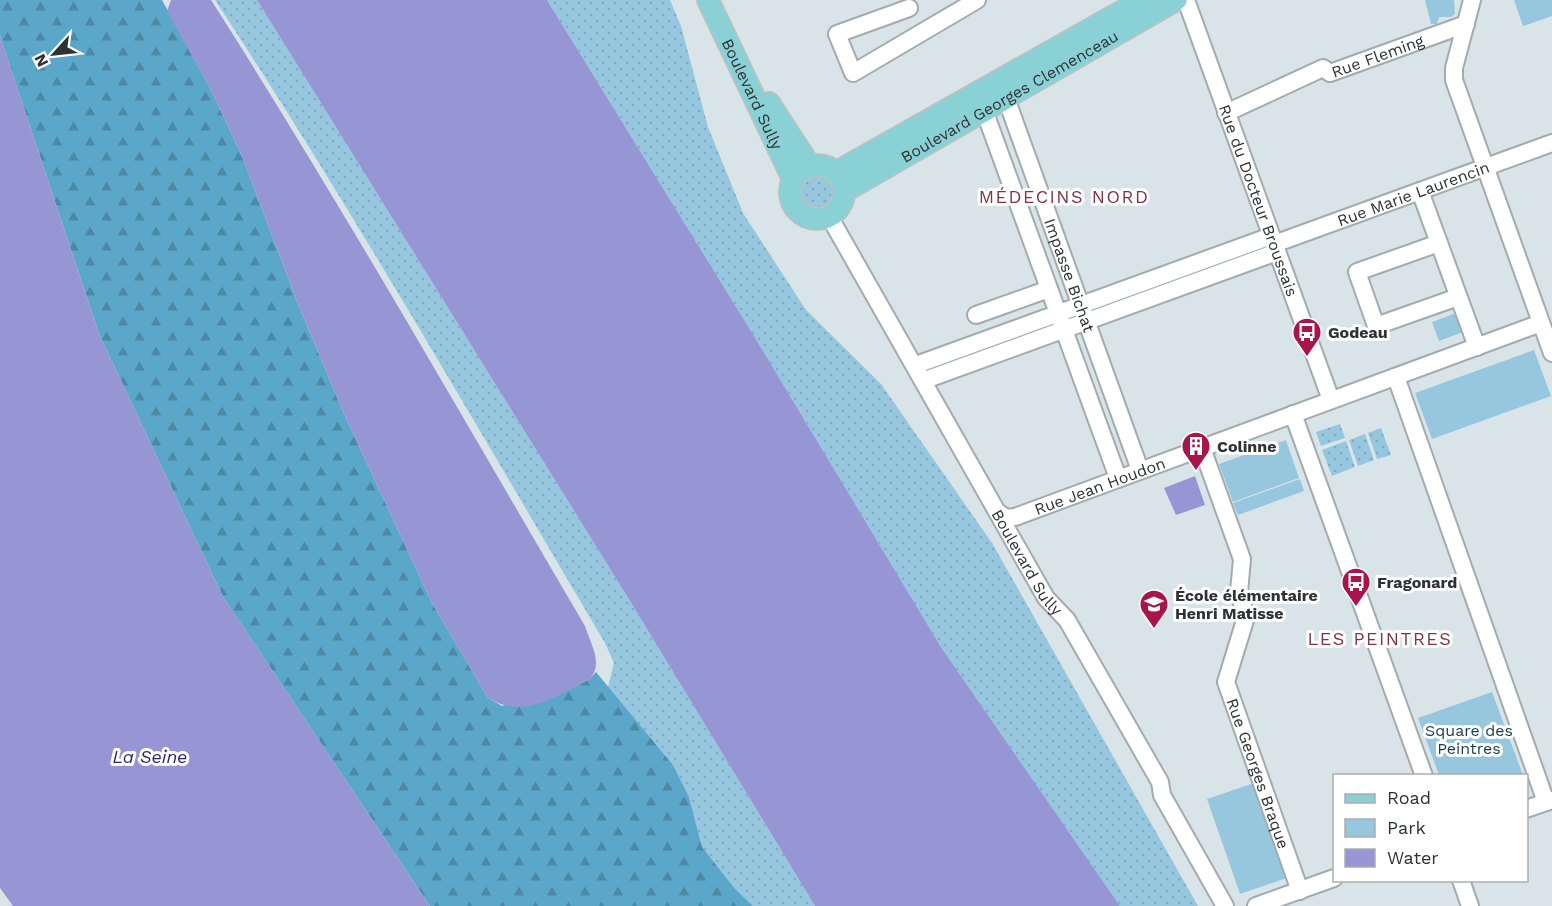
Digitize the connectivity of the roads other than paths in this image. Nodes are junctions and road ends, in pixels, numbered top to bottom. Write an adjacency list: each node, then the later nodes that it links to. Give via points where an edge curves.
1 (977, 0): 9 (street)
2 (1142, 0): 10 (main road, Boulevard Georges Clemenceau)
3 (1176, 0): 10 (main road, Boulevard Georges Clemenceau)
4 (1186, 0): 12 (street, Rue du Docteur Broussais)
5 (1472, 0): 8 (street)
6 (710, 3): 14 (main road, Boulevard Sully); 16 (main road, Boulevard Sully)
7 (907, 4): 9 (street); 9 (street, via 837,34 853,73)
8 (1466, 24): 12 (street, Rue Fleming, via 1330,73 1323,69); 15 (street, via 1453,74)
9 (924, 31)
10 (1003, 89): 11 (main road, Boulevard Georges Clemenceau); 24 (street, Impasse Bichat)
11 (981, 102): 17 (main road, Boulevard Georges Clemenceau); 22 (street, Impasse Bichat)
12 (1226, 113): 21 (street, Rue du Docteur Broussais)
13 (1552, 143): 15 (street, Rue Marie Laurencin)
14 (810, 166): 16 (main road); 17 (main road, via 821,166)
15 (1485, 167): 18 (street, Rue Marie Laurencin); 28 (street)
16 (793, 179): 19 (main road, via 790,196 798,211 813,218)
17 (839, 182): 19 (main road, via 841,204)
18 (1420, 191): 20 (street); 21 (street, Rue Marie Laurencin)
19 (829, 216): 32 (street, Boulevard Sully)
20 (1439, 243): 23 (street); 23 (street, via 1357,272 1376,326)
21 (1274, 244): 24 (street); 27 (street); 35 (street, Rue du Docteur Broussais)
22 (1049, 289): 25 (street, Impasse Bichat); 26 (street)
23 (1458, 297): 30 (street)
24 (1080, 306): 25 (street); 27 (street, Impasse Bichat)
25 (1057, 314): 29 (street, Impasse Bichat); 32 (street)
26 (976, 315)
27 (1086, 322): 29 (street); 38 (street, Impasse Bichat)
28 (1541, 323): 30 (street); 31 (street)
29 (1063, 330): 34 (street); 39 (street, Impasse Bichat)
30 (1477, 347): 33 (street)
31 (1552, 353)
32 (915, 365): 34 (street, Boulevard Sully)
33 (1396, 377): 35 (street); 42 (street)
34 (925, 380): 40 (street, Boulevard Sully)
35 (1331, 400): 36 (street)
36 (1293, 414): 37 (street); 41 (street)
37 (1202, 448): 38 (street, Rue Jean Houdon); 46 (street, Rue Georges Braque, via 1242,559 1238,586 1245,617 1226,682)
38 (1140, 470): 39 (street, Rue Jean Houdon)
39 (1118, 478): 40 (street, Rue Jean Houdon, via 1015,517 1006,518)
40 (999, 513): 47 (street, Boulevard Sully, via 1046,598 1067,620)
41 (1423, 774)
42 (1549, 801): 43 (street)
43 (1528, 809)
44 (1333, 879): 46 (street)
45 (1462, 882): 49 (street)
46 (1300, 891): 48 (street)
47 (1226, 906)
48 (1256, 906)
49 (1470, 906)

